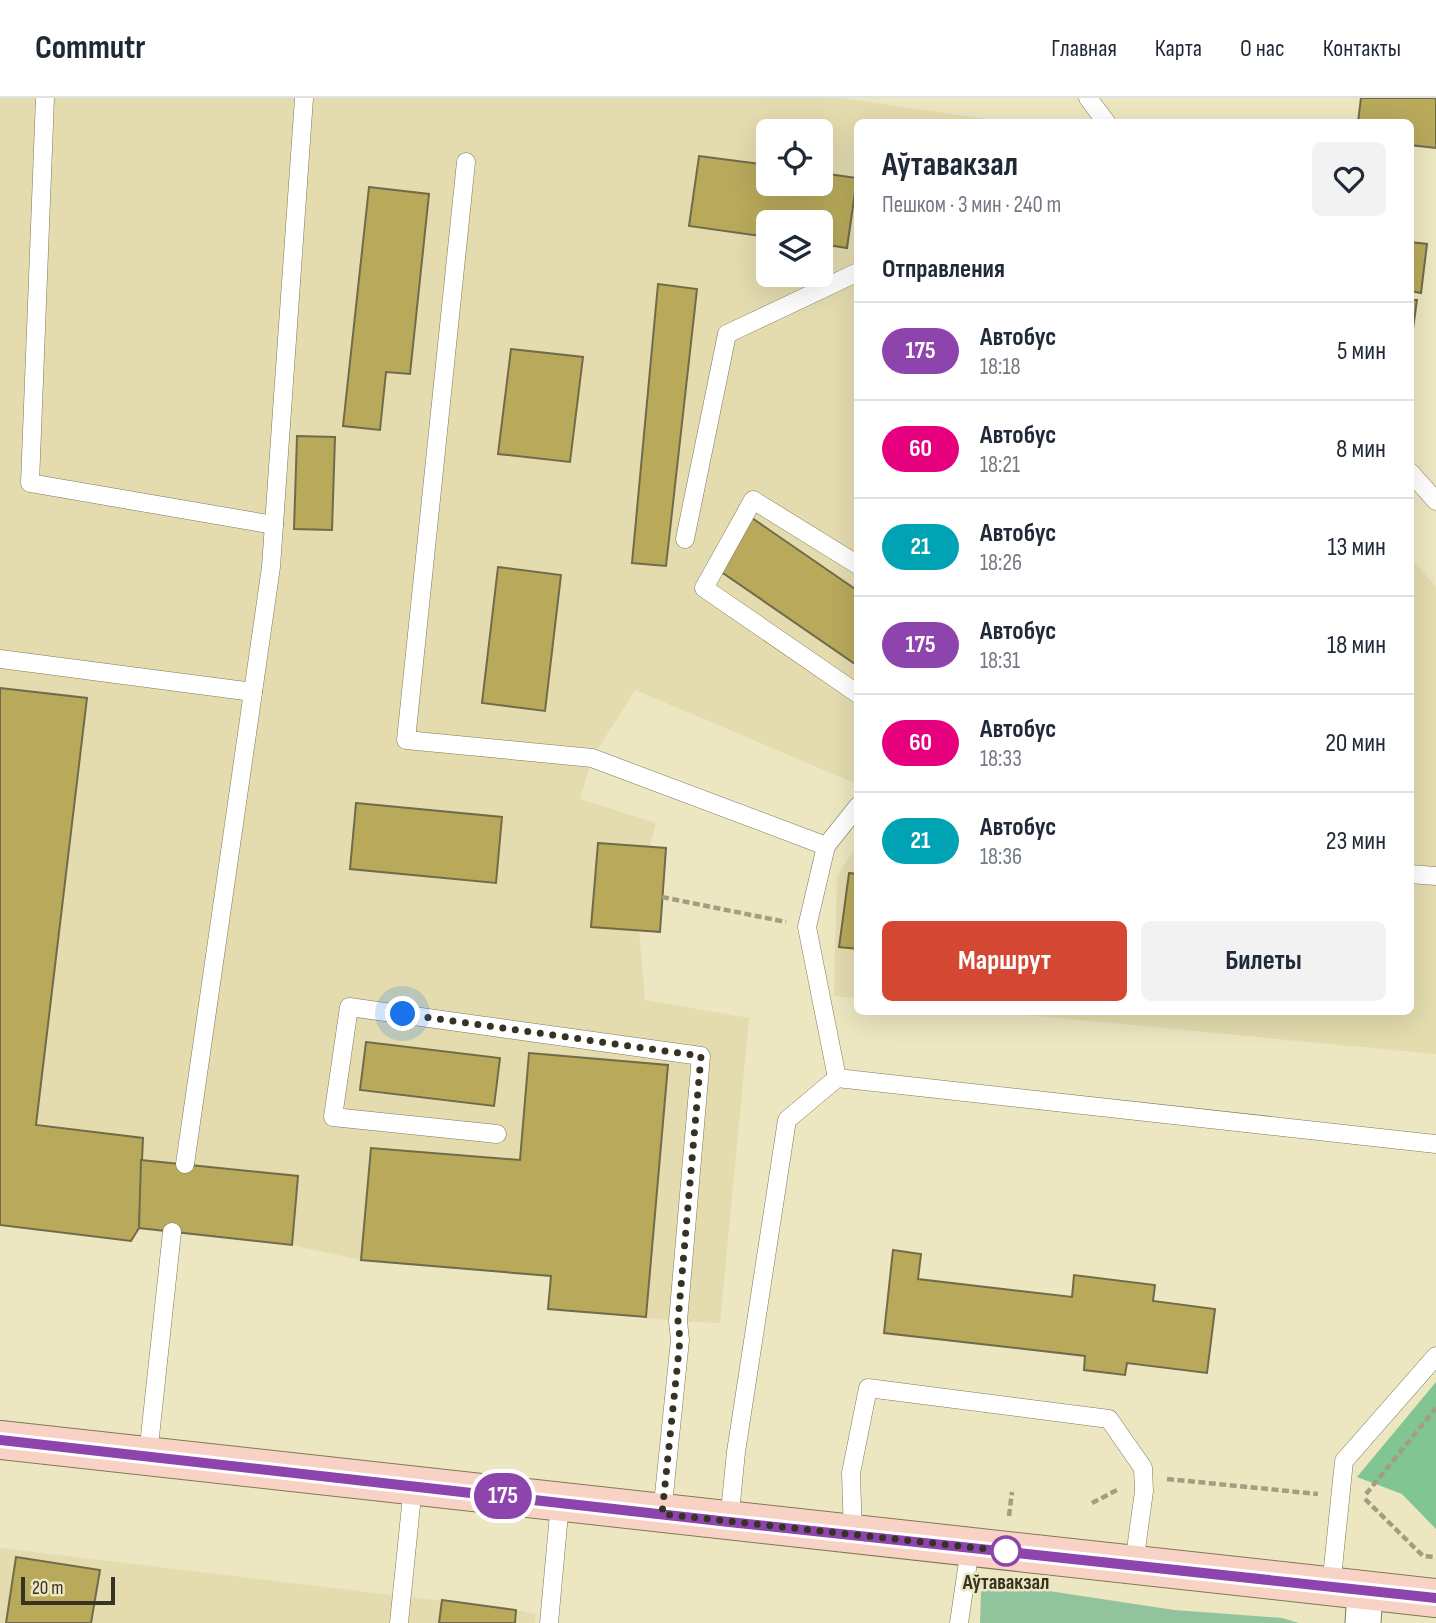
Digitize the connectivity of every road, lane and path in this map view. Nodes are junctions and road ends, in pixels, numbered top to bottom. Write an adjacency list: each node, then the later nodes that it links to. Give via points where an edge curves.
1 (45, 98): 9 (lane, via 30,482)
2 (303, 98): 9 (lane)
3 (1088, 98): 4 (lane)
4 (1104, 119)
5 (466, 162): 16 (lane, via 406,740 592,758)
6 (854, 274): 10 (lane, via 727,334)
7 (1414, 476): 8 (lane)
8 (1436, 501)
9 (274, 525): 14 (lane)
10 (685, 539)
11 (854, 563): 13 (lane, via 753,500 705,588)
12 (0, 659): 14 (lane)
13 (854, 691)
14 (253, 692): 24 (lane)
15 (854, 811): 16 (lane)
16 (826, 846): 20 (lane)
17 (1414, 874): 18 (lane)
18 (1436, 876)
19 (662, 897): 20 (path)
20 (807, 927): 21 (lane)
21 (837, 1079): 23 (lane); 36 (lane, via 787,1120)
22 (497, 1135): 35 (lane, via 333,1117 349,1007 701,1056)
23 (1436, 1144)
24 (185, 1164)
25 (172, 1232): 29 (lane)
26 (1436, 1356): 32 (lane, via 1344,1461)
27 (1436, 1408): 39 (path, via 1363,1497 1423,1556)
28 (0, 1440): 29 (main road)
29 (148, 1455): 31 (main road)
30 (1144, 1476): 32 (path); 34 (path); 37 (lane, via 1109,1419 868,1388 851,1474); 40 (lane)
31 (413, 1486): 33 (main road); 43 (lane)
32 (1341, 1496): 42 (lane)
33 (560, 1503): 35 (main road); 44 (lane)
34 (1092, 1503)
35 (662, 1514): 36 (main road)
36 (729, 1522): 37 (main road)
37 (853, 1535): 38 (main road)
38 (970, 1548): 40 (main road); 45 (lane)
39 (1436, 1557)
40 (1133, 1564): 42 (main road)
41 (1436, 1598): 42 (main road)
42 (1353, 1600)
43 (399, 1623)
44 (549, 1623)
45 (959, 1623)

